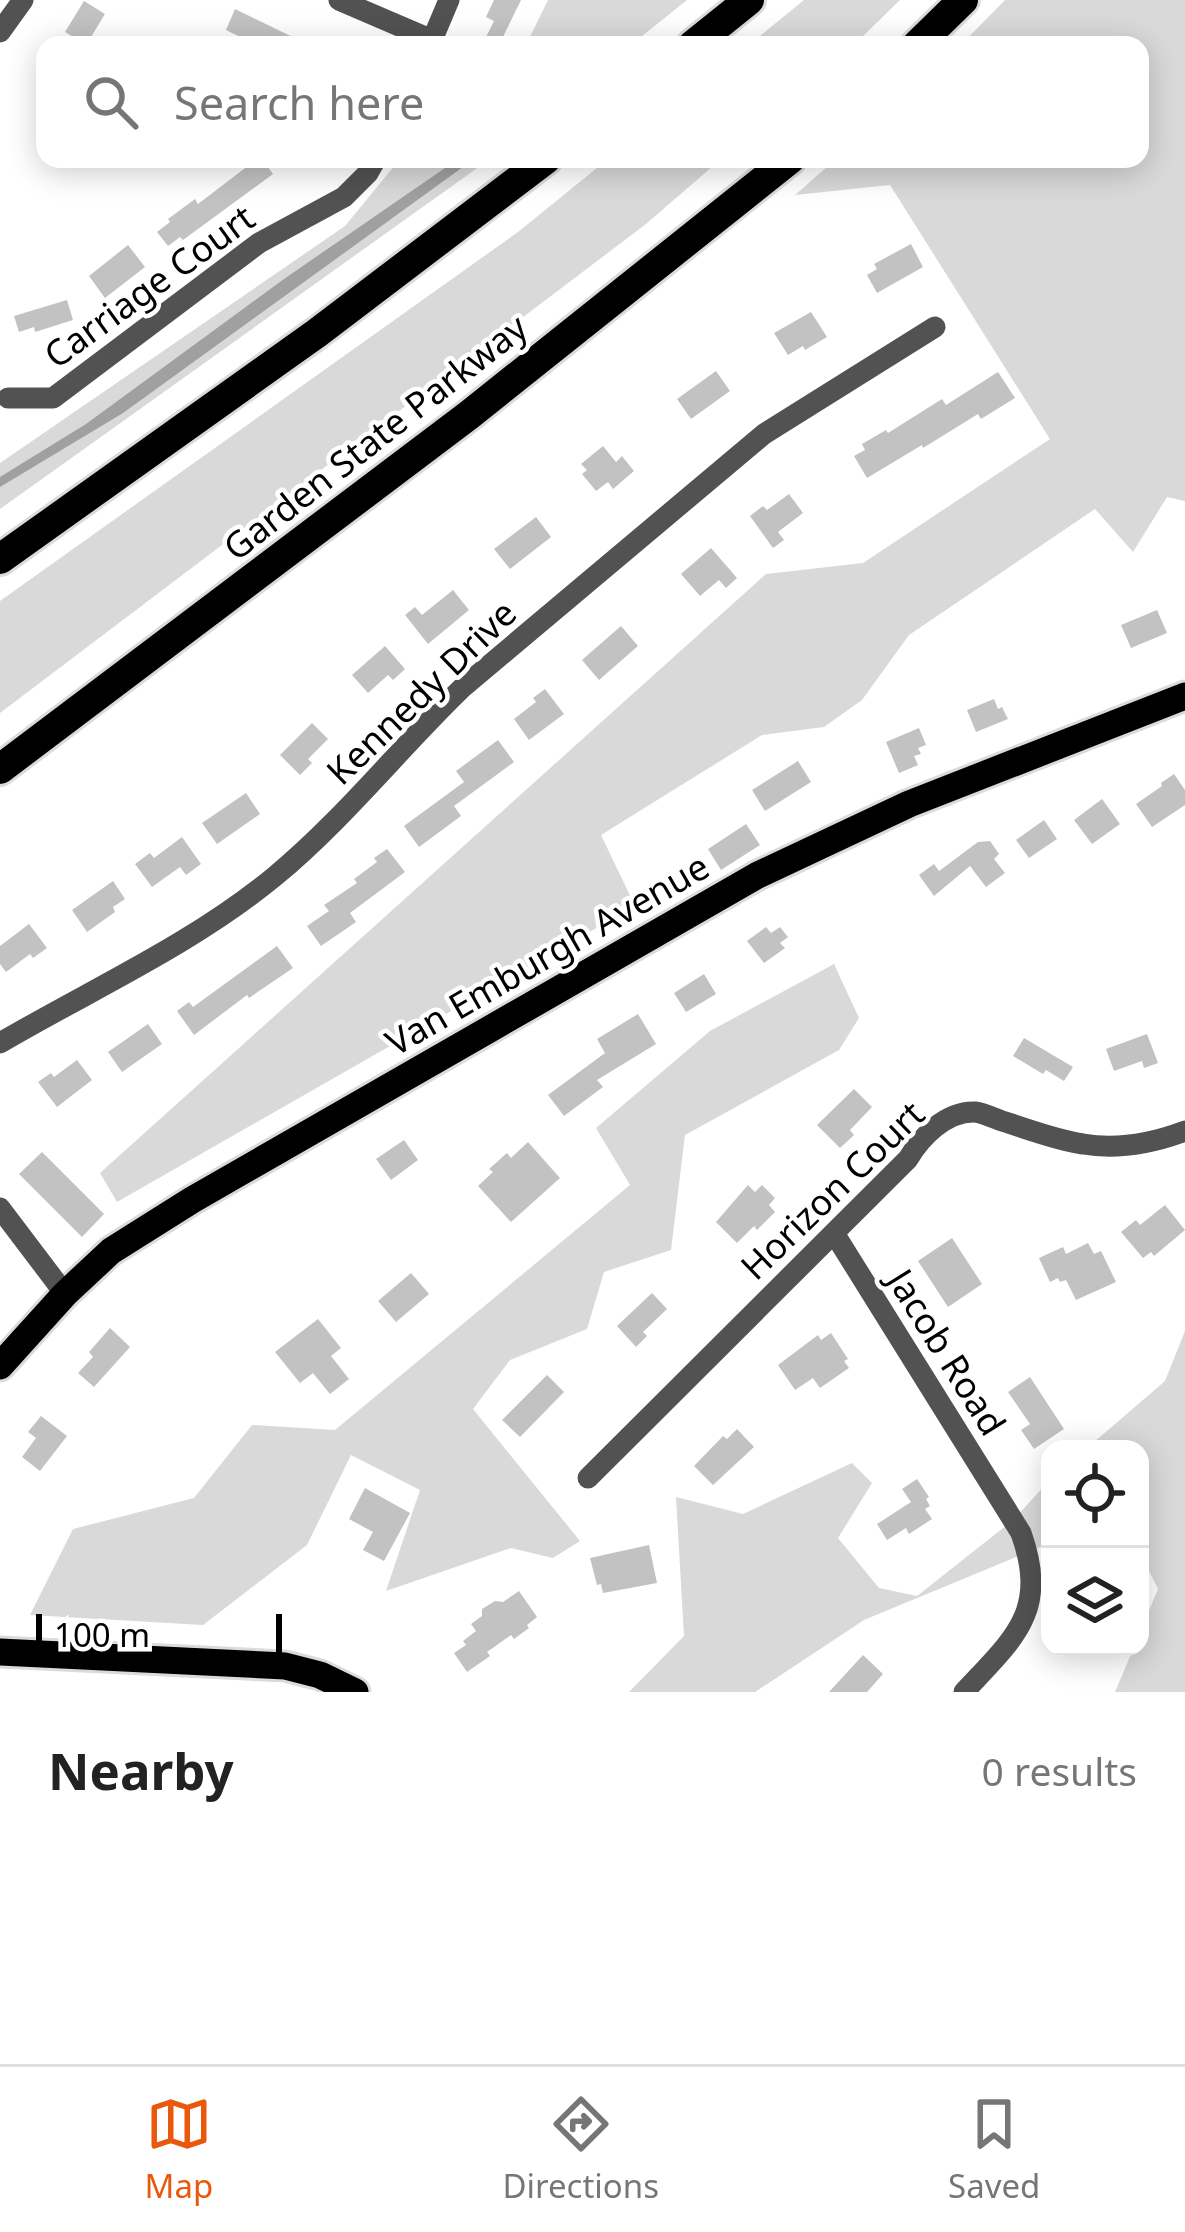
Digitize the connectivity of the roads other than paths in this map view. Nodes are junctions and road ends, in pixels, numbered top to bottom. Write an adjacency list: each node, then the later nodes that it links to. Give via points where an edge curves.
1 (22, 0): 6 (street)
2 (339, 0): 7 (street)
3 (449, 0): 8 (street)
4 (749, 0): 9 (highway)
5 (964, 0): 10 (highway)
6 (0, 32)
7 (416, 36)
8 (434, 36)
9 (704, 36)
10 (926, 36)
11 (370, 168): 15 (street, Carriage Court, via 344,197 259,243 53,398)
12 (535, 168): 16 (highway)
13 (779, 168): 18 (highway, Garden State Parkway, via 450,430)
14 (935, 327): 19 (street, Kennedy Drive, via 764,434 462,688 272,879 176,945)
15 (8, 398)
16 (0, 559)
17 (1185, 696): 23 (main road, Van Emburgh Avenue, via 910,804 728,891 183,1206 111,1251)
18 (0, 769)
19 (0, 1043)
20 (1185, 1131): 22 (street, Horizon Court, via 1143,1144 1082,1144 975,1112 957,1116 926,1134)
21 (0, 1208): 23 (street)
22 (834, 1233): 25 (street, Horizon Court); 28 (street, Jacob Road, via 1029,1556 1016,1636)
23 (65, 1294): 24 (main road, Van Emburgh Avenue)
24 (0, 1366)
25 (588, 1478)
26 (0, 1652): 27 (main road, via 285,1666)
27 (355, 1692)
28 (964, 1692)

